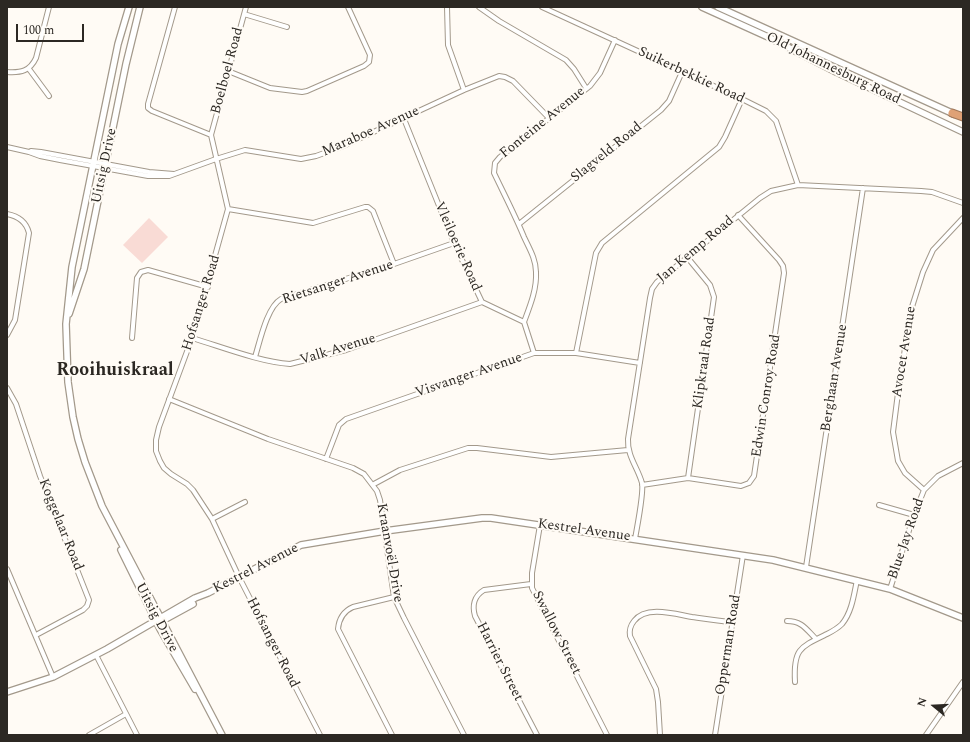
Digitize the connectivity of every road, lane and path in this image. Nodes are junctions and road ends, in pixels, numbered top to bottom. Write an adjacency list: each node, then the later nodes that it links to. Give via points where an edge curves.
1 (49, 7): 15 (street, via 36,58)
2 (129, 7): 31 (main road, Uitsig Drive, via 118,44)
3 (140, 7): 32 (main road, Uitsig Drive)
4 (175, 7): 28 (street, via 148,108)
5 (246, 7): 12 (street, Boelboel Road)
6 (348, 7): 16 (street, via 370,55 369,62 364,66 307,92 270,88)
7 (447, 7): 20 (street, via 448,45)
8 (479, 7): 19 (street, via 566,60)
9 (542, 7): 14 (street, Suikerbekkie Road)
10 (702, 7): 27 (main road, Old Johannesburg Road)
11 (718, 7): 23 (main road, Old Johannesburg Road)
12 (244, 14): 13 (street); 16 (street, Boelboel Road)
13 (287, 27)
14 (615, 40): 18 (street, Suikerbekkie Road); 19 (street, Fonteine Avenue, via 600,73)
15 (29, 69): 17 (street); 21 (street)
16 (228, 71): 28 (street, Boelboel Road)
17 (7, 72)
18 (682, 72): 22 (street, Suikerbekkie Road); 40 (street, Slagveld Road, via 661,110)
19 (586, 88): 24 (street, Fonteine Avenue)
20 (464, 90): 24 (street, Maraboe Avenue, via 499,76 505,77 513,81); 26 (street, Maraboe Avenue)
21 (49, 96)
22 (742, 99): 33 (street, Suikerbekkie Road, via 774,118); 52 (street, via 719,147 602,243 596,253)
23 (952, 113): 25 (highway)
24 (549, 118): 40 (street, Fonteine Avenue, via 500,157 494,167 494,173)
25 (963, 118)
26 (404, 119): 30 (street, Maraboe Avenue, via 316,156 300,158 248,150); 41 (street, Vleiloerie Road)
27 (963, 132)
28 (211, 135): 30 (street, Hofsanger Road)
29 (7, 147): 31 (street, Maraboe Avenue, via 40,156)
30 (216, 158): 32 (street, Maraboe Avenue, via 176,174); 36 (street, Hofsanger Road)
31 (92, 164): 32 (street, Maraboe Avenue); 47 (main road, Uitsig Drive, via 72,267)
32 (105, 167): 47 (main road, Uitsig Drive, via 84,268)
33 (798, 185): 34 (street, Jan Kemp Road); 38 (street, Jan Kemp Road, via 768,193)
34 (863, 188): 35 (street, Jan Kemp Road, via 926,191); 72 (street, Berghaan Avenue)
35 (963, 203)
36 (228, 209): 43 (street, via 313,223 368,207 373,211); 44 (street, Hofsanger Road)
37 (7, 214): 48 (street, via 22,220 29,233 15,320)
38 (738, 216): 42 (street, Jan Kemp Road); 60 (street, Edwin Conroy Road, via 779,260 784,273 755,473 751,482 741,486)
39 (963, 218): 63 (street, Avocet Avenue, via 933,250 923,272 911,310 898,393 893,432 898,461 905,473)
40 (519, 224): 46 (street, Fonteine Avenue, via 535,262 536,273 532,300)
41 (454, 243): 43 (street, Rietsanger Avenue); 45 (street, Vleiloerie Road)
42 (687, 257): 54 (street, Jan Kemp Road, via 662,277 652,289); 60 (street, Klipkraal Road, via 710,285 714,297)
43 (394, 264): 53 (street, Rietsanger Avenue, via 277,301 270,311)
44 (208, 287): 49 (street, via 148,270 141,272 137,278); 50 (street, Hofsanger Road)
45 (482, 302): 46 (street, Vleiloerie Road); 53 (street, Valk Avenue, via 346,350 294,364 282,364)
46 (524, 322): 51 (street)
47 (66, 324): 80 (main road, Uitsig Drive, via 68,382 78,439 94,488 114,535)
48 (7, 335)
49 (132, 338)
50 (192, 338): 53 (street, Valk Avenue); 56 (street, Hofsanger Road)
51 (534, 353): 52 (street, Visvanger Avenue); 58 (street, Visvanger Avenue, via 346,419 339,425)
52 (576, 353): 54 (street, Visvanger Avenue)
53 (255, 356)
54 (640, 363): 57 (street, Jan Kemp Road)
55 (7, 388): 83 (street, Koggelaar Road, via 16,404 40,476 89,600 83,610)
56 (169, 399): 58 (street, Kraanvoël Drive, via 268,439); 67 (street, Hofsanger Road, via 158,427 156,451 164,468 193,490)
57 (628, 450): 61 (street, via 551,456 468,448 400,470); 62 (street, Jan Kemp Road)
58 (326, 459): 61 (street, Kraanvoël Drive, via 353,468)
59 (963, 463): 63 (street, Blue Jay Road, via 938,476)
60 (688, 478): 62 (street, Edwin Conroy Road)
61 (374, 484): 69 (street, Kraanvoël Drive, via 378,491)
62 (642, 485): 70 (street, Jan Kemp Road)
63 (924, 490): 66 (street, Blue Jay Road)
64 (245, 502): 67 (street)
65 (879, 505): 66 (street)
66 (914, 515): 77 (street, Blue Jay Road)
67 (212, 519): 74 (street, Hofsanger Road)
68 (540, 525): 69 (main road, Kestrel Avenue, via 482,518); 70 (main road, Kestrel Avenue); 76 (street, Swallow Street)
69 (385, 531): 74 (main road, Kestrel Avenue, via 299,546); 78 (street, Kraanvoël Drive)
70 (635, 539): 71 (main road, Kestrel Avenue)
71 (743, 555): 72 (main road, Kestrel Avenue); 82 (street, Opperman Road)
72 (806, 567): 75 (main road, Kestrel Avenue)
73 (7, 569): 83 (street)
74 (239, 577): 80 (main road, Kestrel Avenue, via 195,598); 95 (street, Hofsanger Road)
75 (857, 580): 77 (main road, Kestrel Avenue); 84 (street, via 850,609 842,623)
76 (531, 584): 98 (street, Harrier Street, via 484,590 475,600 474,608 475,616); 99 (street, Swallow Street)
77 (890, 589): 79 (main road, Kestrel Avenue)
78 (394, 597): 96 (street, via 348,609 340,619 338,629); 97 (street, Kraanvoël Drive)
79 (963, 618)
80 (159, 621): 85 (main road, Kestrel Avenue); 94 (main road, Uitsig Drive, via 187,676)
81 (787, 621): 84 (street, via 800,623)
82 (732, 622): 100 (street, via 657,612 645,613 631,624 630,636 656,689); 101 (street, Opperman Road)
83 (36, 635): 86 (street)
84 (816, 639): 87 (street, via 804,645 798,654 794,667)
85 (96, 655): 86 (main road, Kestrel Avenue); 91 (street)
86 (53, 677): 90 (main road, Kestrel Avenue)
87 (795, 682)
88 (963, 682): 89 (street)
89 (961, 690): 102 (street)
90 (7, 692)
91 (126, 714): 92 (street); 93 (street)
92 (89, 735)
93 (137, 735)
94 (222, 735)
95 (320, 735)
96 (392, 735)
97 (464, 735)
98 (536, 735)
99 (607, 735)
100 (660, 735)
101 (715, 735)
102 (926, 735)

